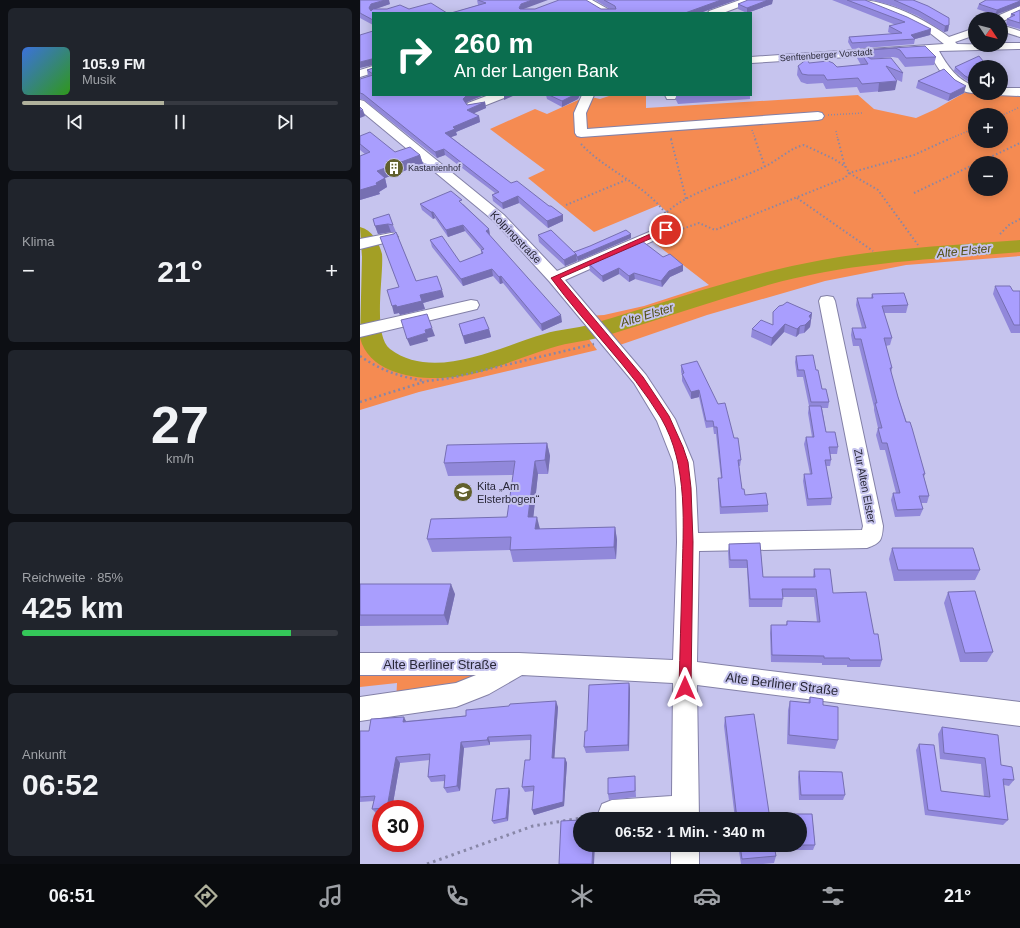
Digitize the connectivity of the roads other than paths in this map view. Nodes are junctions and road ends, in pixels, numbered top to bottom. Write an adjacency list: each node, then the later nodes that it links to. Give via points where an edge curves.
1 (584, 0): 5 (street)
2 (750, 0): 6 (street)
3 (863, 0): 11 (street, via 915,21)
4 (1020, 8): 7 (street)
5 (608, 12)
6 (716, 12)
7 (1008, 14)
8 (1008, 30): 9 (street)
9 (1020, 34)
10 (968, 35): 11 (street)
11 (951, 44): 12 (street, Senftenberger Vorstadt); 13 (street, Senftenberger Vorstadt)
12 (1020, 46)
13 (932, 48): 14 (street, Senftenberger Vorstadt); 23 (street, via 956,83)
14 (830, 55): 15 (street, Senftenberger Vorstadt); 18 (street)
15 (752, 60)
16 (893, 62): 17 (street)
17 (855, 64)
18 (836, 66)
19 (372, 70): 20 (street)
20 (360, 75)
21 (372, 81): 22 (street)
22 (360, 85)
23 (968, 87)
24 (1008, 92): 25 (street)
25 (1020, 92)
26 (497, 96): 29 (street)
27 (588, 96): 30 (street, via 580,113 581,133)
28 (360, 104): 34 (street, Kolpingstraße, via 482,203)
29 (472, 106)
30 (818, 116)
31 (669, 228): 34 (street)
32 (391, 237): 33 (street)
33 (366, 242)
34 (555, 278): 38 (street, Kolpingstraße, via 644,386 666,419 683,462)
35 (827, 301): 38 (street, Zur Alten Elster, via 873,526 872,536 867,539)
36 (471, 306): 37 (street)
37 (360, 331)
38 (688, 542): 41 (street, Kolpingstraße)
39 (360, 664): 40 (street, Alte Berliner Straße)
40 (519, 664): 41 (street, Alte Berliner Straße); 42 (street, Alte Berliner Straße, via 480,686 456,695)
41 (685, 672): 43 (street, Alte Berliner Straße); 44 (street, Kolpingstraße)
42 (360, 709)
43 (1020, 714)
44 (685, 812)
45 (685, 852): 46 (street)
46 (685, 864)

